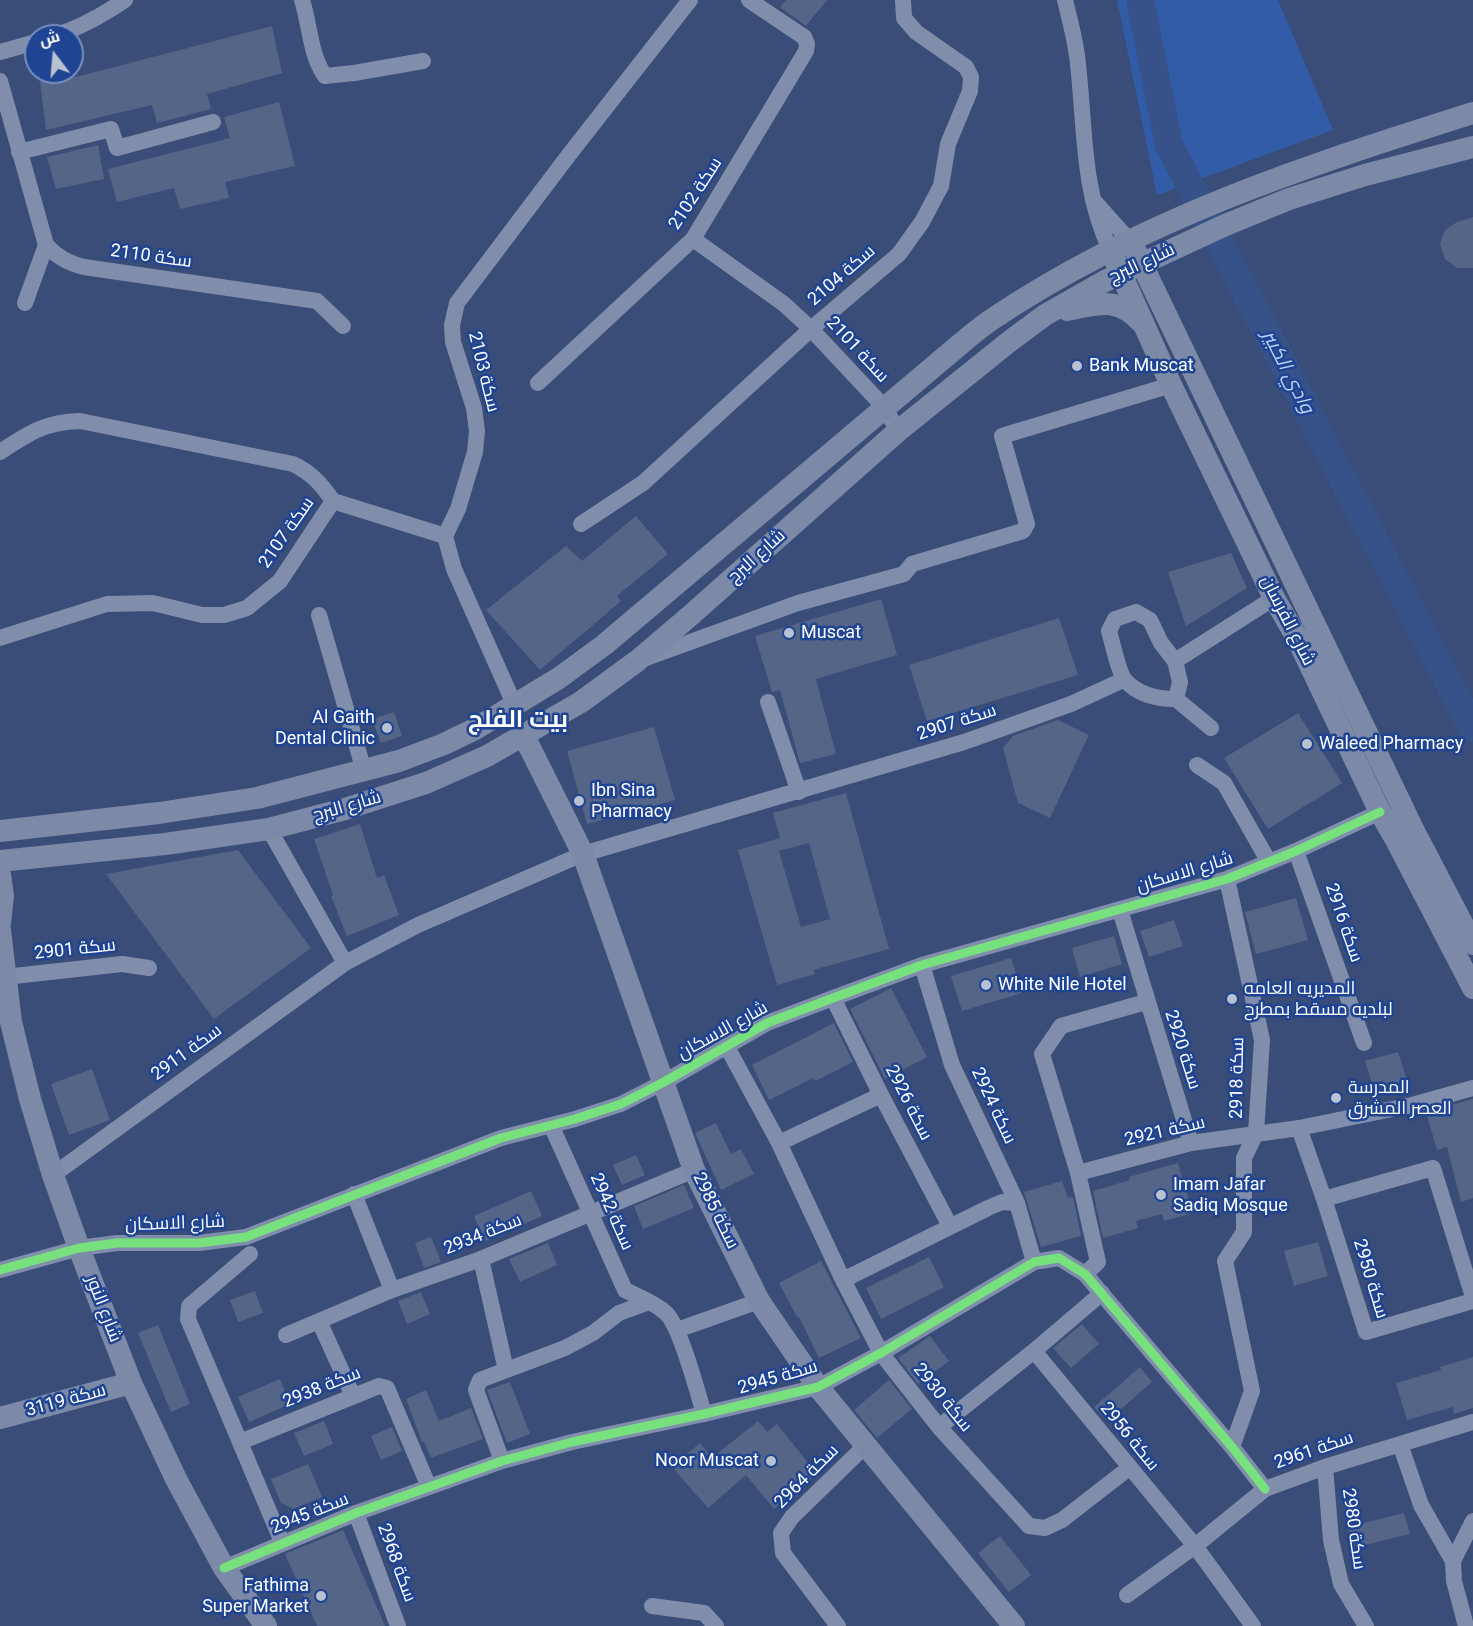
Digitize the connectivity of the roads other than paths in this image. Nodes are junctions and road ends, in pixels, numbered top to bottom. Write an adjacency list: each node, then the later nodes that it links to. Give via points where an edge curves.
1 (125, 0): 7 (street)
2 (302, 0): 10 (street, via 318,65 325,76)
3 (690, 0): 33 (street, سكة 2103, via 457,303 453,342 474,408 477,431 475,452 458,509)
4 (749, 0): 16 (street, سكة 2102, via 804,37 806,51)
5 (903, 0): 25 (street, سكة 2104, via 904,18 916,32 966,67 972,77 970,91 948,144 940,186 922,222 899,254)
6 (1065, 0): 18 (street, via 1078,62 1085,155 1094,202)
7 (83, 24)
8 (24, 45): 9 (street)
9 (0, 52)
10 (423, 61)
11 (0, 81): 15 (street)
12 (1473, 113): 18 (street, شارع البرج, via 1276,177)
13 (213, 122): 15 (street, via 117,148 111,129)
14 (1473, 147): 19 (street, شارع البرج, via 1289,199)
15 (19, 152): 17 (street)
16 (693, 239): 25 (street, سكة 2101, via 784,304); 26 (street, سكة 2102)
17 (46, 245): 21 (street); 24 (street, سكة 2110, via 56,256 84,267 316,302)
18 (1119, 245): 19 (street, شارع الفرسان); 20 (street, شارع الفرسان); 28 (street, شارع البرج, via 992,319)
19 (1142, 264): 20 (street, شارع البرج); 60 (street, شارع الفرسان, via 1413,829)
20 (1121, 274): 22 (street, شارع البرج); 23 (street, شارع الفرسان)
21 (25, 303)
22 (1046, 315): 23 (street, via 1103,302 1131,311); 29 (street, شارع البرج)
23 (1143, 325): 27 (street, شارع الفرسان)
24 (343, 326)
25 (811, 329): 28 (street, سكة 2101); 32 (street, سكة 2104, via 643,483)
26 (538, 383)
27 (1171, 385): 34 (street, شارع الفرسان); 37 (street, via 1002,436 1027,524 1023,531 912,564 904,574 798,603)
28 (884, 407): 29 (street, سكة 2101); 42 (street, شارع البرج, via 630,624)
29 (898, 431): 37 (street, شارع البرج)
30 (0, 452): 31 (street, سكة 2107, via 41,428 60,422 80,422 294,464 309,472)
31 (333, 501): 33 (street); 36 (street, سكة 2107, via 280,581 247,608 224,615 202,615 153,603 107,604)
32 (581, 524)
33 (445, 536): 42 (street, via 454,569)
34 (1274, 598): 38 (street); 48 (street, شارع الفرسان)
35 (319, 615): 46 (street)
36 (0, 638)
37 (637, 661): 44 (street, شارع البرج, via 581,702)
38 (1175, 661): 39 (street, via 1150,620 1136,612 1115,619 1109,631); 40 (street, via 1180,682)
39 (1123, 680): 40 (street, via 1158,699); 47 (street, سكة 2907, via 1071,704 964,742)
40 (1176, 699): 43 (street)
41 (768, 702): 47 (street)
42 (515, 706): 46 (street, شارع البرج, via 444,744)
43 (1211, 728)
44 (524, 736): 49 (street, شارع البرج, via 426,783); 52 (street, سكة 2985)
45 (1197, 765): 54 (street, via 1224,783)
46 (363, 771): 50 (street, شارع البرج, via 257,798)
47 (799, 792): 52 (street, سكة 2907)
48 (1380, 812): 51 (street, شارع الاسكان); 65 (street, شارع الفرسان)
49 (269, 829): 53 (street, شارع البرج); 61 (street)
50 (0, 831)
51 (1296, 850): 54 (street, شارع الاسكان); 69 (street, سكة 2916)
52 (583, 854): 61 (street, سكة 2911, via 418,925); 71 (street, سكة 2985)
53 (0, 861)
54 (1269, 862): 56 (street, شارع الاسكان)
55 (0, 874): 58 (street)
56 (1227, 879): 57 (street, شارع الاسكان); 76 (street, سكة 2918, via 1262,1041)
57 (1120, 910): 62 (street, شارع الاسكان); 67 (street, سكة 2920)
58 (0, 923)
59 (0, 930): 64 (street, شارع النور)
60 (1473, 944)
61 (345, 963): 81 (street, سكة 2911)
62 (921, 965): 66 (street, شارع الاسكان); 84 (street, سكة 2924, via 952,1065)
63 (149, 968): 64 (street, سكة 2901, via 122,964)
64 (5, 977): 68 (street, شارع النور)
65 (1473, 988)
66 (833, 998): 70 (street, شارع الاسكان, via 767,1023); 73 (street, سكة 2926)
67 (1146, 1002): 78 (street, سكة 2920); 80 (street, سكة 2920, via 1061,1026 1042,1054)
68 (5, 1022): 81 (street, شارع النور)
69 (1364, 1043)
70 (726, 1045): 71 (street, شارع الاسكان); 77 (street, سكة 2930)
71 (664, 1082): 74 (street, شارع الاسكان, via 621,1104); 79 (street, سكة 2985)
72 (1473, 1088): 75 (street, سكة 2921)
73 (880, 1095): 77 (street); 86 (street, سكة 2926)
74 (551, 1125): 82 (street, شارع الاسكان, via 501,1138); 85 (street, سكة 2942)
75 (1299, 1128): 76 (street, سكة 2921); 83 (street, سكة 2950)
76 (1256, 1133): 78 (street, سكة 2921); 115 (street, سكة 2918, via 1244,1158 1245,1232 1225,1262 1252,1391)
77 (779, 1143): 93 (street, سكة 2930)
78 (1191, 1143): 80 (street, سكة 2921)
79 (694, 1170): 85 (street, سكة 2934); 97 (street, سكة 2985)
80 (1078, 1173): 92 (street, via 1098,1262)
81 (53, 1175): 87 (street, شارع النور)
82 (354, 1194): 87 (street, شارع الاسكان, via 246,1237); 94 (street)
83 (1324, 1199): 96 (street, سكة 2950, via 1433,1168); 96 (street, سكة 2950, via 1366,1332)
84 (1017, 1203): 86 (street, via 1002,1202); 90 (street, سكة 2924)
85 (589, 1213): 89 (street, سكة 2934); 98 (street, سكة 2942, via 626,1290)
86 (950, 1226): 93 (street)
87 (79, 1248): 91 (street, شارع الاسكان); 105 (street, شارع النور)
88 (250, 1254): 112 (street, via 189,1306 188,1319)
89 (481, 1259): 94 (street, سكة 2934); 104 (street)
90 (1034, 1262): 92 (street, سكة 2945, via 1059,1258); 103 (street, سكة 2945)
91 (0, 1270)
92 (1085, 1274): 95 (street, سكة 2945)
93 (843, 1280): 103 (street, سكة 2930)
94 (392, 1290): 99 (street, سكة 2934)
95 (1102, 1293): 102 (street); 115 (street, سكة 2945)
96 (1473, 1299)
97 (759, 1301): 100 (street); 106 (street, سكة 2985)
98 (649, 1302): 100 (street, سكة 2942, via 668,1314); 104 (street, via 620,1313 565,1348)
99 (319, 1321): 101 (street, سكة 2934); 107 (street)
100 (677, 1330): 108 (street, سكة 2942)
101 (286, 1335)
102 (1034, 1351): 111 (street); 118 (street, سكة 2956)
103 (881, 1353): 106 (street, سكة 2945); 111 (street, سكة 2930)
104 (506, 1370): 116 (street, via 480,1380 476,1390)
105 (131, 1383): 109 (street, سكة 3119); 126 (street, شارع النور, via 176,1479)
106 (818, 1387): 108 (street, سكة 2945); 114 (street, سكة 2985)
107 (353, 1396): 112 (street, سكة 2938); 119 (street, سكة 2938, via 379,1386 387,1388)
108 (704, 1414): 116 (street, سكة 2945)
109 (0, 1418)
110 (1473, 1422): 113 (street, سكة 2961)
111 (939, 1427): 118 (street, سكة 2930, via 1029,1526 1046,1528 1062,1520)
112 (240, 1442): 123 (street)
113 (1400, 1444): 117 (street, سكة 2961); 125 (street, via 1421,1505)
114 (865, 1446): 133 (street, سكة 2964, via 792,1517 782,1533 783,1553); 134 (street, سكة 2985)
115 (1232, 1447): 120 (street, سكة 2945)
116 (502, 1461): 119 (street, سكة 2945)
117 (1325, 1467): 120 (street, سكة 2961); 135 (street, سكة 2980, via 1331,1540 1341,1584)
118 (1129, 1468): 124 (street, سكة 2956)
119 (429, 1487): 121 (street, سكة 2945)
120 (1264, 1489): 124 (street, سكة 2961)
121 (356, 1513): 123 (street, سكة 2945); 131 (street, سكة 2968)
122 (1473, 1521): 125 (street)
123 (282, 1542): 126 (street, سكة 2945)
124 (1195, 1546): 127 (street, سكة 2961); 129 (street, سكة 2956)
125 (1453, 1561): 136 (street)
126 (225, 1568): 130 (street, شارع النور)
127 (1127, 1595)
128 (652, 1606): 132 (street, via 704,1613)
129 (1250, 1625)
130 (266, 1626)
131 (398, 1626)
132 (716, 1626)
133 (838, 1626)
134 (1014, 1626)
135 (1366, 1626)
136 (1466, 1626)

